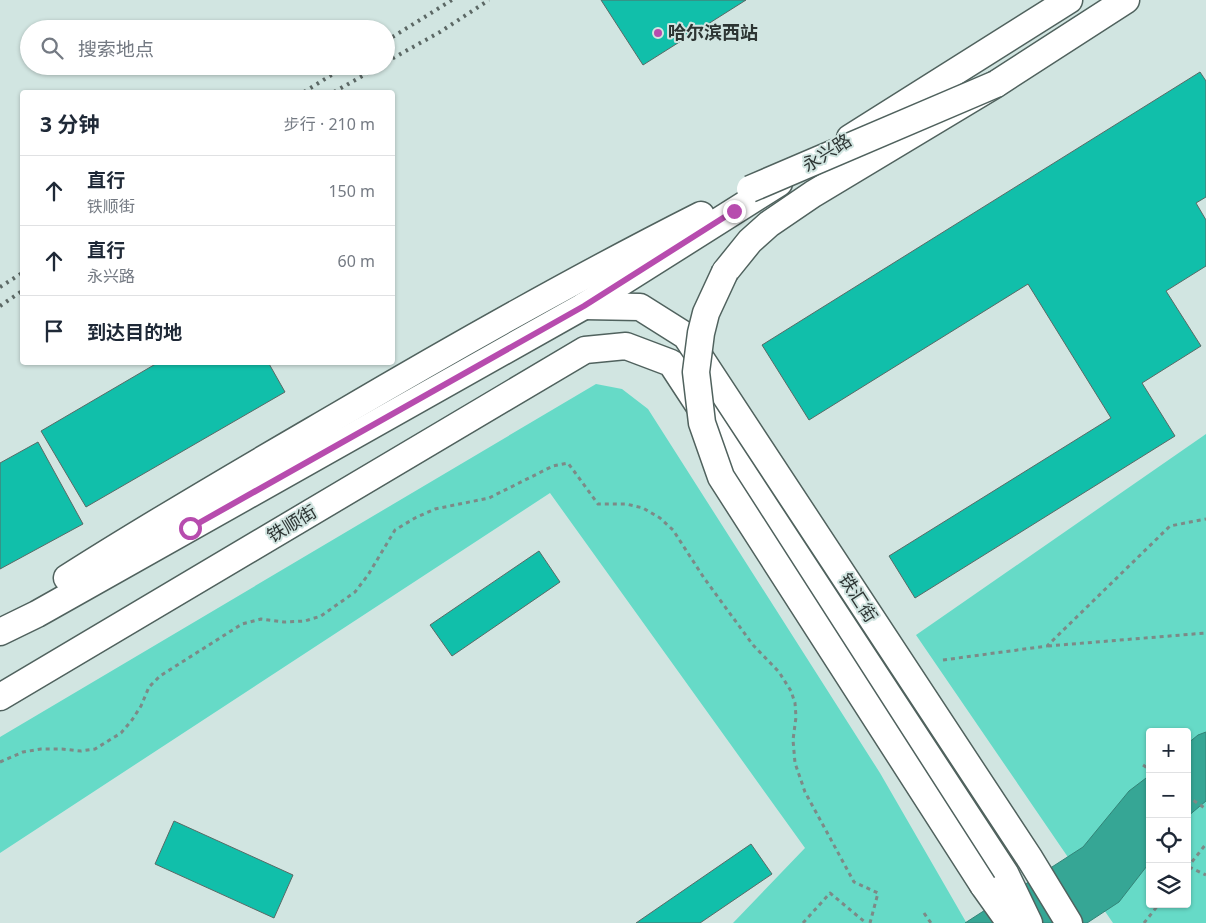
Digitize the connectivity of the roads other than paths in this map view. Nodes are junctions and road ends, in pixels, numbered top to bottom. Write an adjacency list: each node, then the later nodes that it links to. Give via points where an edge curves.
1 (1069, 0): 4 (main road, 永兴路)
2 (1126, 0): 3 (main road)
3 (996, 84): 6 (main road, bridge, via 750,190 640,246 506,319 150,525); 9 (main road, bridge, via 813,194 750,241 725,272 714,293 701,333 696,372 702,423 721,477)
4 (584, 306): 7 (main road); 11 (main road, 铁汇街, via 640,307 686,336)
5 (671, 363): 8 (main road, 铁顺街, via 626,346 585,350); 10 (main road, 铁汇街, via 1005,873)
6 (0, 621)
7 (0, 632)
8 (0, 698)
9 (1010, 923)
10 (1029, 923)
11 (1069, 923)

